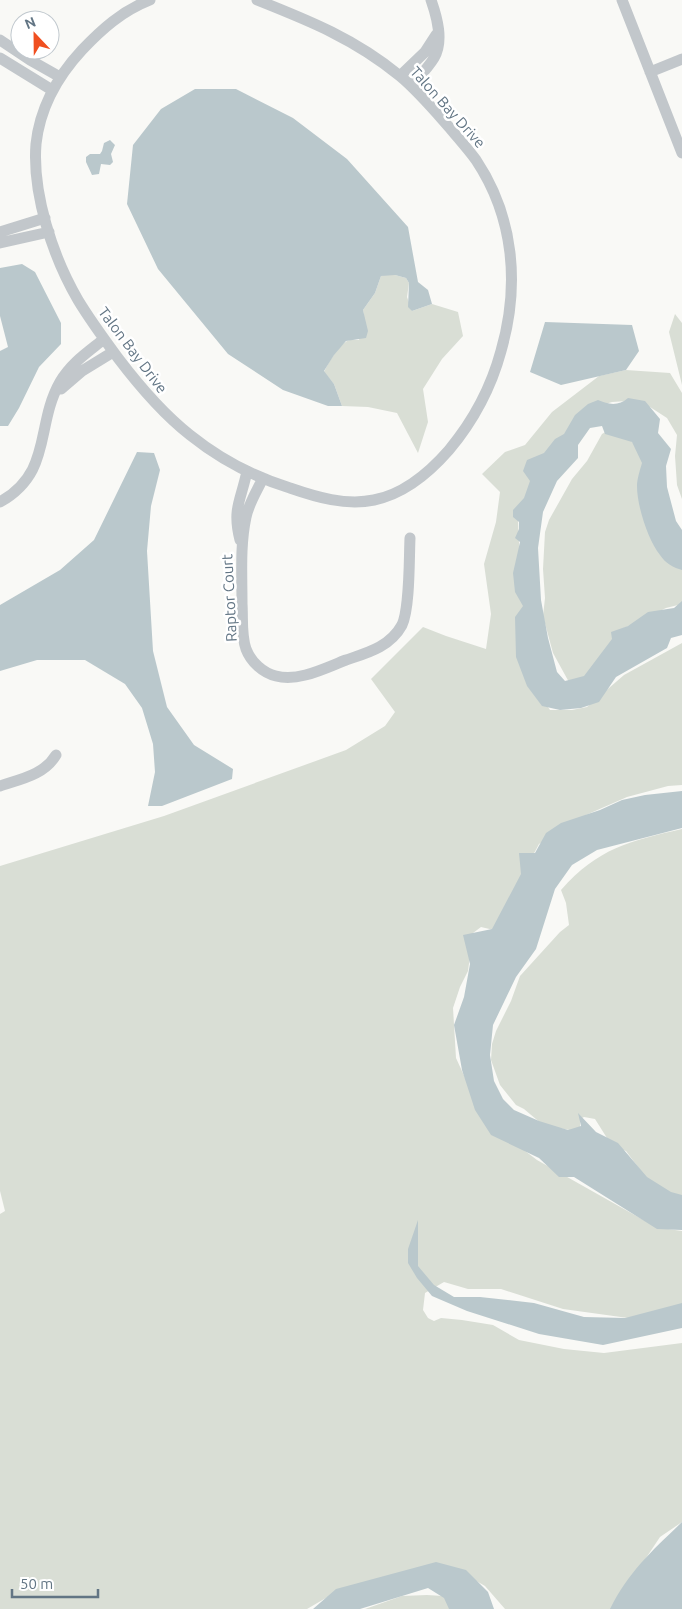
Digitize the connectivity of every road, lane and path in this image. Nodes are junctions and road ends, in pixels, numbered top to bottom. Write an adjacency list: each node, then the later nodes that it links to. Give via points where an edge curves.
1 (150, 0): 11 (street, Talon Bay Drive, via 109,24)
2 (257, 0): 10 (street, Talon Bay Drive, via 328,29)
3 (431, 0): 5 (street)
4 (622, 0): 9 (street)
5 (437, 26): 10 (street, via 431,45); 12 (street, via 439,42 434,57)
6 (0, 40): 11 (street)
7 (0, 58): 13 (street)
8 (682, 59): 9 (street)
9 (650, 72): 14 (street)
10 (400, 76): 12 (street, Talon Bay Drive)
11 (60, 77): 13 (street, Talon Bay Drive)
12 (411, 86): 23 (street, Talon Bay Drive, via 477,162 495,196 506,231 511,255 512,291 506,336 492,380 478,410 450,448 421,477 394,494 371,501 343,501 305,493)
13 (52, 90): 15 (street, Talon Bay Drive, via 41,118 36,146 37,177)
14 (682, 153)
15 (45, 218): 16 (street); 17 (street, Talon Bay Drive)
16 (0, 232)
17 (49, 232): 18 (street); 19 (street, Talon Bay Drive, via 69,283)
18 (0, 243)
19 (104, 339): 20 (street, Talon Bay Drive); 21 (street, via 73,364)
20 (113, 352): 21 (street, via 69,381); 22 (street, Talon Bay Drive, via 142,389 176,423 211,450)
21 (52, 403): 24 (street, via 34,467 20,487)
22 (247, 471): 23 (street, Talon Bay Drive); 26 (street, Raptor Court, via 236,511)
23 (263, 478): 26 (street, Raptor Court, via 246,515)
24 (0, 502)
25 (410, 538): 26 (street, Raptor Court, via 406,613 393,638 371,651 305,675 284,678 260,669 246,649)
26 (241, 544)
27 (56, 755): 28 (street, via 40,771)
28 (0, 786)

